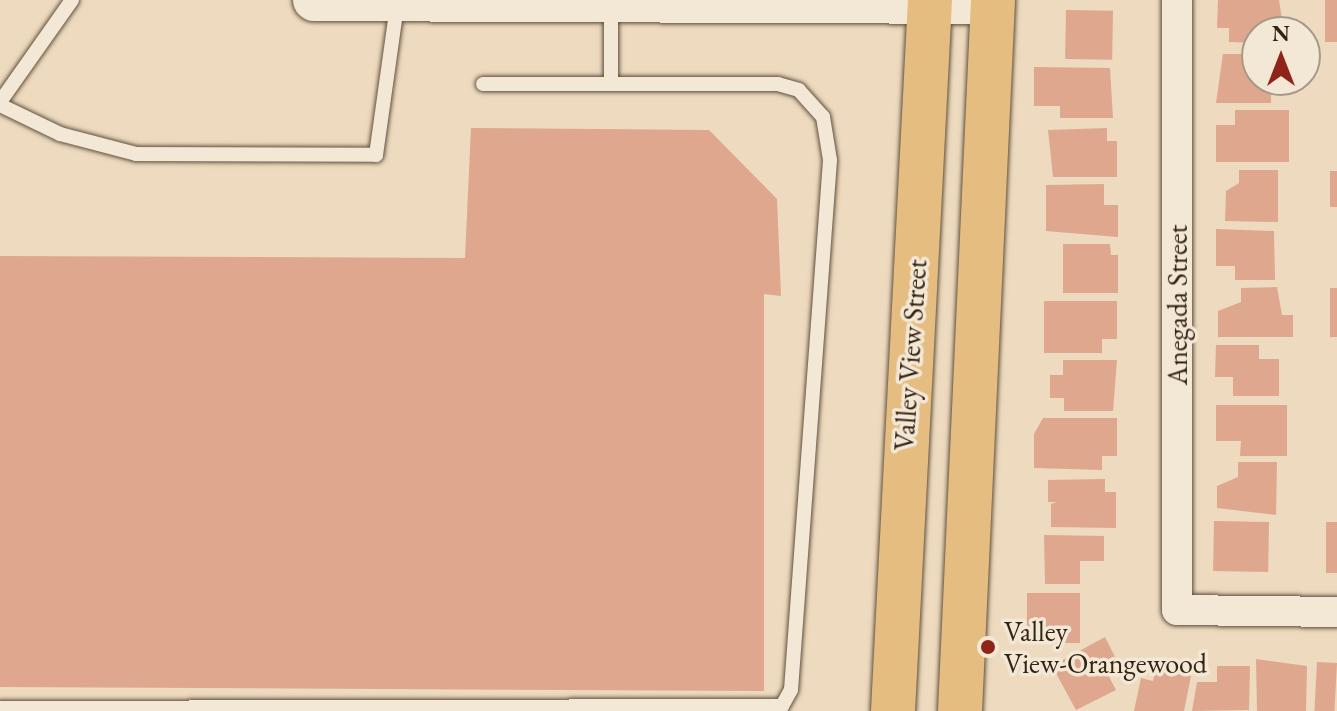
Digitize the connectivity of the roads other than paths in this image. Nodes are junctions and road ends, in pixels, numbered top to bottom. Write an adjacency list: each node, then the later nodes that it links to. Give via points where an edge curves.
1 (72, 0): 10 (lane)
2 (314, 0): 7 (street)
3 (1177, 0): 11 (street, Anegada Street, via 1177,610)
4 (993, 1): 5 (street); 14 (main road)
5 (930, 2): 6 (street); 13 (main road, Valley View Street)
6 (611, 3): 7 (street); 9 (lane)
7 (397, 5): 10 (lane, via 376,155 136,154 60,134)
8 (483, 84): 9 (lane)
9 (611, 84): 12 (lane, via 778,84 814,103 828,135 791,690 782,706)
10 (0, 104)
11 (1337, 612)
12 (0, 708)
13 (893, 711)
14 (960, 711)

